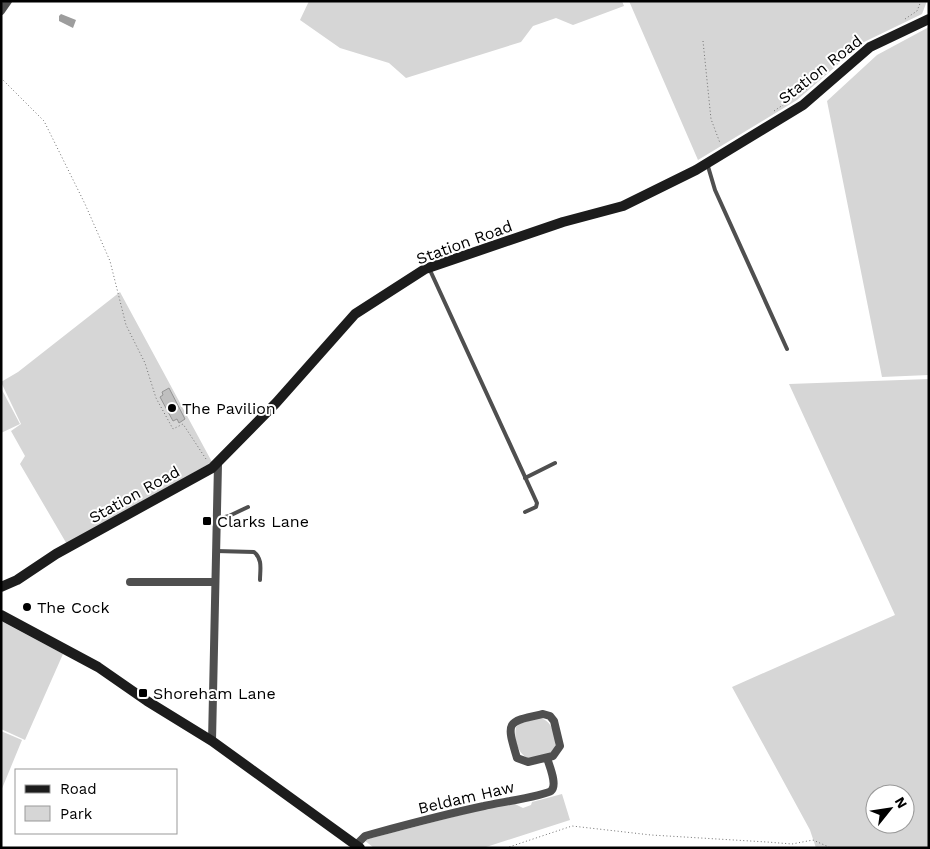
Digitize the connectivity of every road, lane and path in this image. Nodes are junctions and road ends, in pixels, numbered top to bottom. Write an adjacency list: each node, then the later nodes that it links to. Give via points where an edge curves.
1 (8, 1): 3 (street)
2 (921, 1): 5 (path, via 917,11)
3 (1, 11)
4 (928, 18): 11 (street, Station Road, via 870,47 803,105)
5 (902, 22)
6 (703, 41): 10 (path, via 711,119)
7 (1, 78): 15 (path, via 44,120 110,261 126,325 173,430 182,424)
8 (810, 86): 9 (path)
9 (770, 113)
10 (721, 146)
11 (707, 163): 12 (street, Station Road, via 623,206 563,222); 13 (lane, via 715,190)
12 (429, 268): 15 (street, Station Road, via 355,314); 16 (lane)
13 (787, 349)
14 (555, 463): 16 (lane)
15 (215, 466): 19 (street); 24 (street, Station Road)
16 (525, 478): 18 (lane, via 537,503 536,507)
17 (248, 507): 19 (lane)
18 (525, 512)
19 (217, 519): 20 (street)
20 (216, 551): 21 (lane, via 254,552 260,560); 23 (street)
21 (260, 580)
22 (130, 582): 23 (street)
23 (214, 582): 26 (street)
24 (1, 587)
25 (1, 615): 26 (street, via 98,667)
26 (212, 741): 28 (street)
27 (546, 758): 27 (street, Beldam Haw, via 553,756 560,746 550,716 543,714 512,724 510,732 517,758 528,762); 28 (street, Beldam Haw, via 554,786 552,790 365,836)
28 (358, 846)
29 (506, 848): 30 (path, via 572,826 651,835 792,844 813,840)
30 (831, 848)

